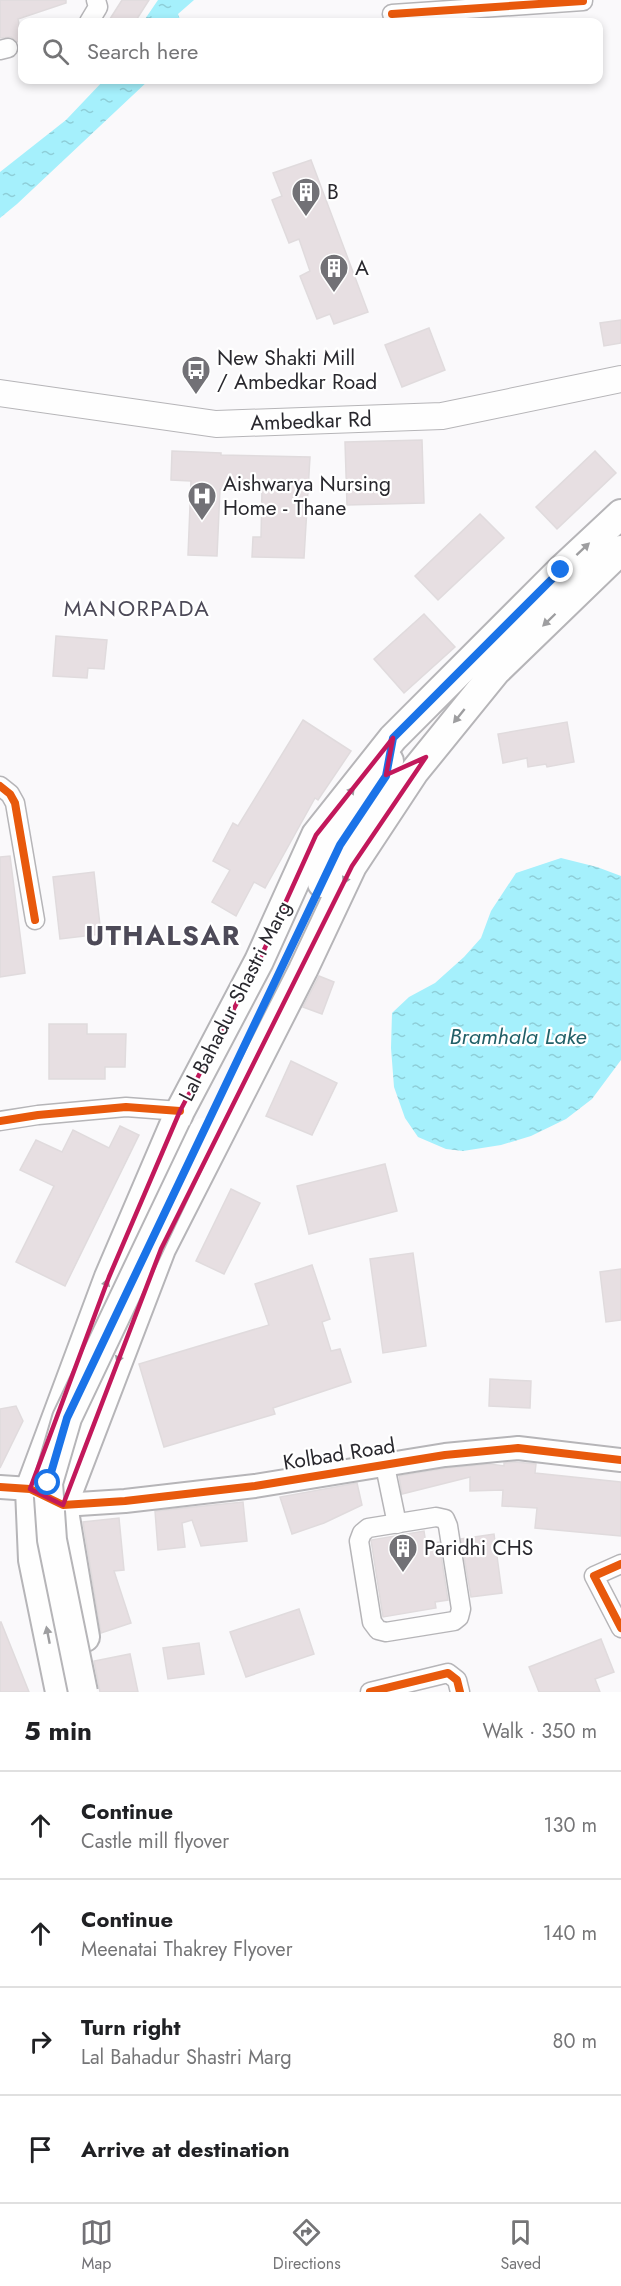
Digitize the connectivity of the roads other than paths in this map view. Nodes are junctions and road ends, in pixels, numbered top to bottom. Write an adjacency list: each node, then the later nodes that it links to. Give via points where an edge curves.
1 (96, 0): 4 (street, via 98,7)
2 (583, 1): 3 (street)
3 (392, 14)
4 (91, 18)
5 (621, 380): 6 (main road, Ambedkar Rd, via 442,417 216,424)
6 (0, 393)
7 (621, 514): 9 (main road, Lal Bahadur Shastri Marg, one-way to 7)
8 (621, 550): 10 (main road, one-way to 10, via 496,671)
9 (393, 738): 11 (main road); 14 (main road, Lal Bahadur Shastri Marg, one-way to 9, via 259,961 316,835)
10 (426, 757): 11 (main road); 20 (main road, one-way to 20, via 352,866 161,1249)
11 (386, 776): 25 (main road, bridge, via 340,845 67,1418 48,1483 52,1540)
12 (0, 786): 13 (street, via 15,803)
13 (35, 920)
14 (180, 1111): 15 (street, via 126,1107); 19 (main road, Lal Bahadur Shastri Marg, one-way to 14, via 109,1277)
15 (0, 1121)
16 (621, 1460): 17 (street, Kolbad Road, via 518,1448)
17 (385, 1466): 20 (street, Kolbad Road, via 255,1486); 21 (street)
18 (0, 1486): 19 (street)
19 (30, 1489): 20 (street); 24 (main road, Lal Bahadur Shastri Marg, one-way to 19, via 33,1560)
20 (63, 1505): 26 (main road)
21 (397, 1524): 21 (street, via 445,1519 461,1610 454,1621 386,1632 378,1630 372,1622 359,1541 368,1528)
22 (621, 1564): 23 (street, via 594,1576)
23 (621, 1628)
24 (60, 1692)
25 (83, 1692)
26 (94, 1692)
27 (370, 1692): 28 (street, via 448,1673 456,1680)
28 (460, 1692)

